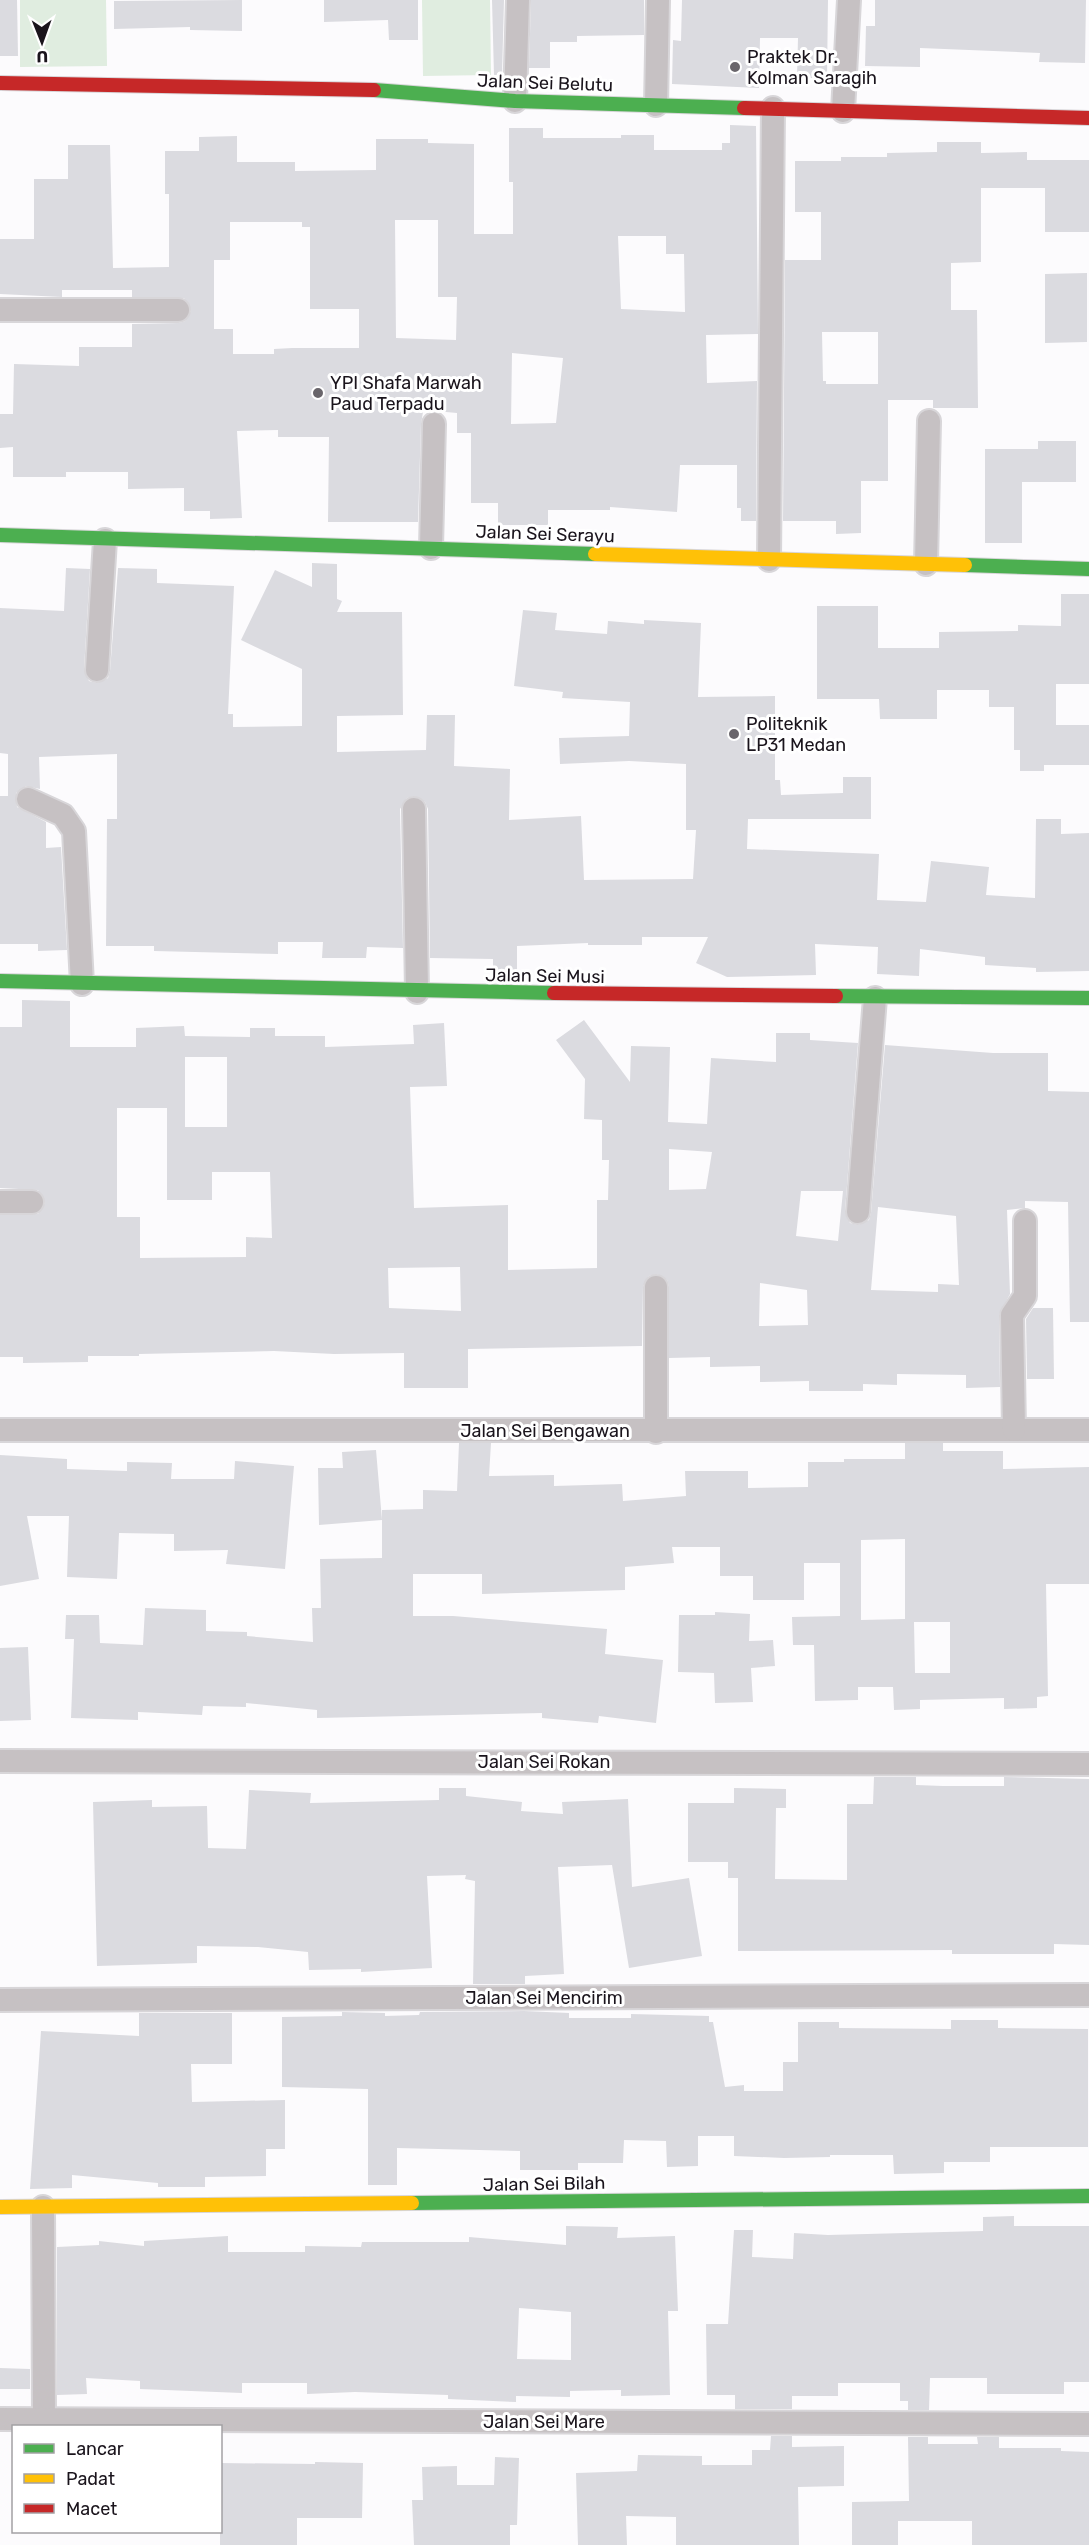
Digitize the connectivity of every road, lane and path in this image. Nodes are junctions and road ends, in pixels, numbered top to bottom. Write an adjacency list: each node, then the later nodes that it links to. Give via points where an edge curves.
1 (518, 0): 5 (street)
2 (658, 0): 6 (street)
3 (849, 0): 8 (street)
4 (0, 83): 5 (street, Jalan Sei Belutu, via 379,90)
5 (515, 101): 6 (street, Jalan Sei Belutu)
6 (656, 105): 7 (street, Jalan Sei Belutu)
7 (773, 108): 8 (street, Jalan Sei Belutu); 17 (street)
8 (843, 111): 9 (street, Jalan Sei Belutu)
9 (1089, 118)
10 (0, 310): 11 (street)
11 (178, 310)
12 (929, 421): 18 (street)
13 (434, 424): 16 (street)
14 (0, 535): 15 (street, Jalan Sei Serayu)
15 (105, 540): 16 (street, Jalan Sei Serayu); 20 (street)
16 (431, 548): 17 (street, Jalan Sei Serayu)
17 (769, 560): 18 (street, Jalan Sei Serayu)
18 (926, 564): 19 (street, Jalan Sei Serayu)
19 (1089, 569)
20 (97, 670)
21 (28, 799): 24 (street, via 63,815 74,831)
22 (414, 809): 25 (street)
23 (0, 981): 24 (street, Jalan Sei Musi)
24 (82, 984): 25 (street, Jalan Sei Musi)
25 (417, 992): 26 (street, Jalan Sei Musi)
26 (874, 998): 27 (street, Jalan Sei Musi); 30 (street)
27 (1089, 998)
28 (0, 1202): 29 (street)
29 (32, 1202)
30 (858, 1212)
31 (1025, 1221): 34 (street, via 1025,1296 1012,1316)
32 (656, 1287): 36 (street)
33 (0, 1430): 36 (street, Jalan Sei Bengawan)
34 (1014, 1430): 35 (street, Jalan Sei Bengawan); 36 (street, Jalan Sei Bengawan)
35 (1089, 1430)
36 (656, 1432)
37 (0, 1761): 38 (street, Jalan Sei Rokan)
38 (1089, 1764)
39 (1089, 1995): 40 (street, Jalan Sei Mencirim)
40 (0, 2000)
41 (1089, 2196): 43 (street, Jalan Sei Bilah)
42 (0, 2207): 43 (street, Jalan Sei Bilah)
43 (43, 2207): 45 (street)
44 (0, 2419): 45 (street, Jalan Sei Mare)
45 (44, 2419): 46 (street, Jalan Sei Mare)
46 (1089, 2424)

